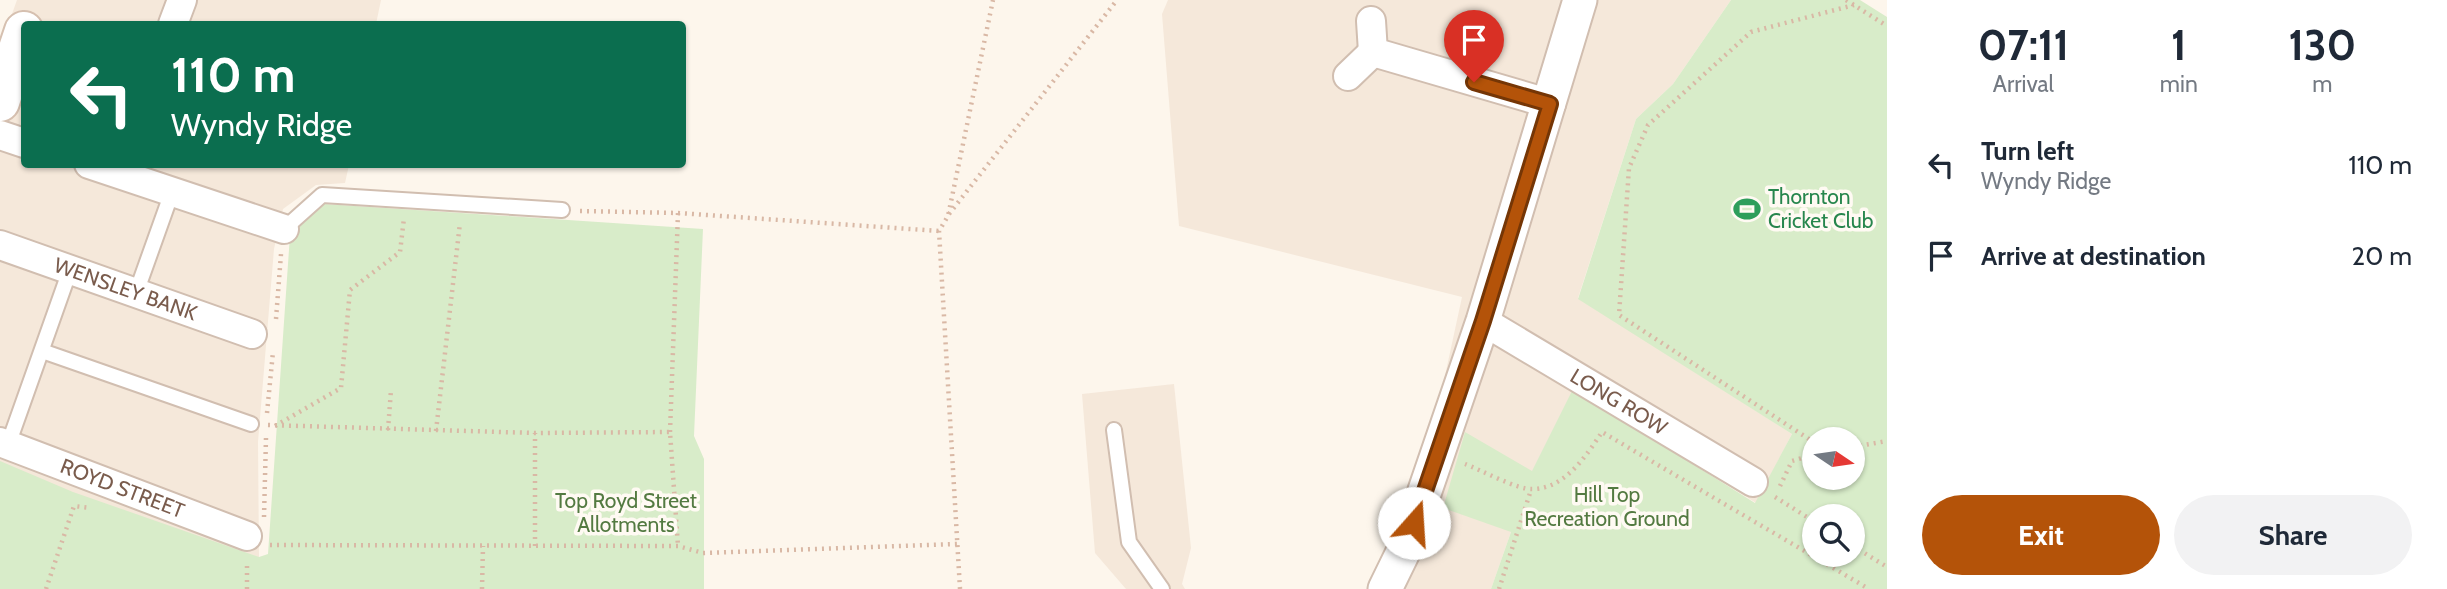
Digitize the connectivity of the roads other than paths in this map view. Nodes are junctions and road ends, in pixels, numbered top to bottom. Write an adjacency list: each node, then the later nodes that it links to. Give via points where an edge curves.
1 (36, 0): 4 (main road)
2 (182, 0): 5 (street)
3 (1580, 0): 11 (street)
4 (28, 21)
5 (174, 21)
6 (1371, 21): 8 (street)
7 (21, 40): 10 (main road)
8 (1373, 52): 9 (street); 11 (street)
9 (1348, 76)
10 (0, 102)
11 (1550, 104): 21 (street)
12 (0, 135): 13 (street)
13 (21, 142)
14 (125, 170): 15 (street)
15 (172, 192): 17 (street); 20 (lane)
16 (562, 211): 17 (lane, via 322,195)
17 (284, 229)
18 (0, 245): 19 (street, WENSLEY BANK)
19 (69, 270): 20 (street, WENSLEY BANK); 23 (lane)
20 (136, 293): 22 (street, WENSLEY BANK)
21 (1483, 321): 27 (street, LONG ROW); 30 (street, via 1406,546)
22 (252, 334)
23 (42, 351): 24 (lane); 26 (lane)
24 (251, 424)
25 (1115, 430): 29 (lane, via 1129,542)
26 (4, 444): 28 (street, ROYD STREET)
27 (1753, 482)
28 (258, 533)
29 (1162, 589)
30 (1385, 589)

